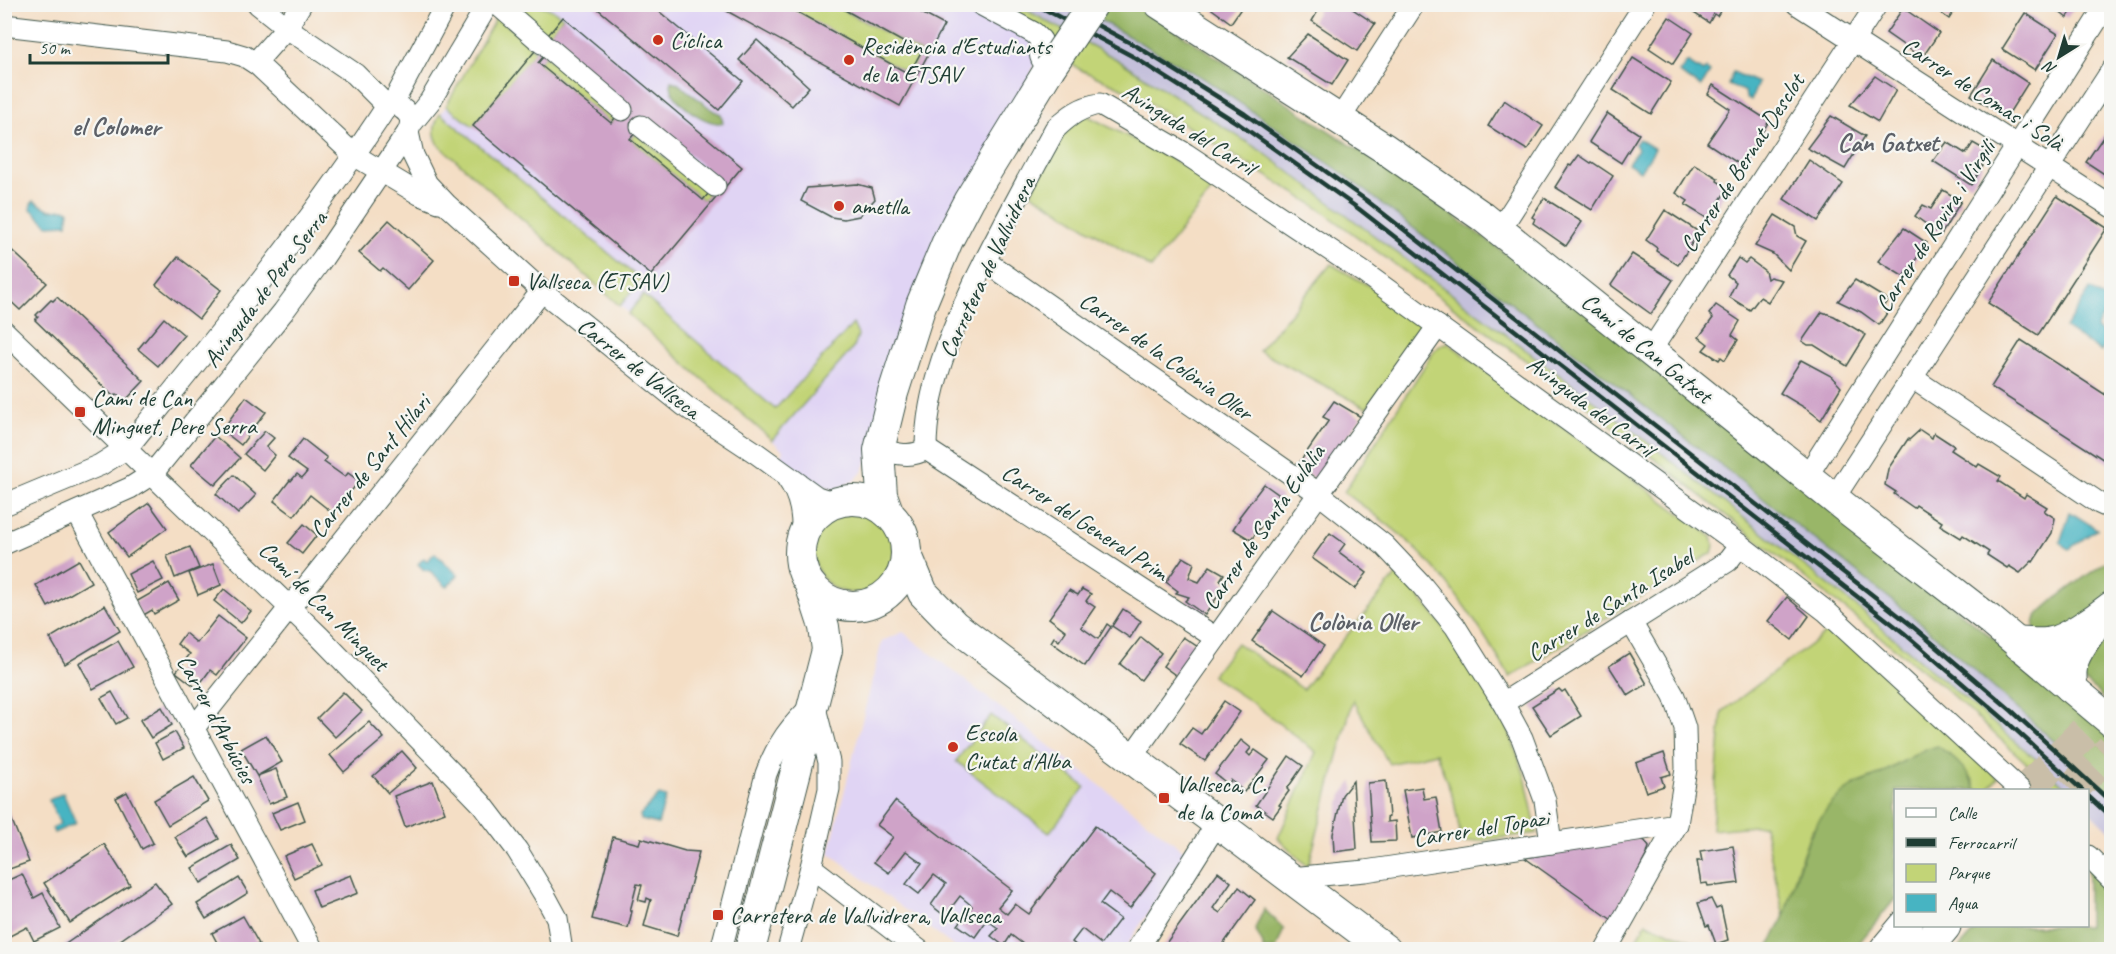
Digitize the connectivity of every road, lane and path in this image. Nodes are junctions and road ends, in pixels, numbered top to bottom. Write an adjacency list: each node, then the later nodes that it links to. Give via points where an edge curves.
1 (258, 4): 15 (street)
2 (301, 4): 15 (street)
3 (446, 4): 21 (street)
4 (488, 4): 25 (street, via 430,102)
5 (497, 4): 22 (street)
6 (980, 4): 18 (street, via 1034,33 1041,40 1039,56)
7 (1093, 4): 18 (street, Carretera de Vallvidrera, bridge)
8 (1414, 4): 23 (street)
9 (1645, 4): 33 (street)
10 (1797, 4): 16 (street, Carrer de Comas i Solà)
11 (1877, 4): 16 (street, Carrer de Bernat Desclot)
12 (2107, 4): 26 (street, Carrer de Rovira i Virgili)
13 (1163, 5): 23 (street, Camí de Can Gatxet)
14 (4, 25): 17 (street, via 226,51)
15 (287, 27): 17 (street); 21 (street, via 355,74)
16 (1853, 41): 26 (street, Carrer de Comas i Solà); 38 (street, Carrer de Bernat Desclot)
17 (255, 63): 27 (street, Carrer de Vallseca)
18 (1050, 68): 42 (street, Carretera de Vallvidrera, via 976,186 948,240 913,327)
19 (2112, 70): 29 (street)
20 (1100, 104): 34 (street, Carretera de Vallvidrera, via 1072,113 1055,129); 36 (street, Avinguda del Carril, via 1196,161)
21 (390, 105): 25 (street, via 410,115); 27 (street, Avinguda de Pere Serra)
22 (622, 110)
23 (1339, 120): 33 (street, Camí de Can Gatxet)
24 (641, 126): 30 (street)
25 (410, 128): 28 (street, Avinguda de Pere Serra); 31 (street, Carrer de Vallseca, via 413,155 427,184)
26 (2016, 147): 29 (street, Carrer de Comas i Solà); 45 (street, Carrer de Rovira i Virgili)
27 (354, 155): 28 (street, Carrer de Vallseca); 40 (street, Avinguda de Pere Serra, via 255,290)
28 (386, 164): 31 (street, Carrer de Vallseca, via 419,194); 43 (street, Avinguda de Pere Serra, via 283,312)
29 (2048, 167): 32 (street, Carrer de Comas i Solà); 39 (street)
30 (720, 190)
31 (446, 204): 35 (street, Carrer de Vallseca)
32 (2112, 207)
33 (1500, 231): 38 (street, Camí de Can Gatxet)
34 (985, 261): 41 (street, Carretera de Vallvidrera, via 937,372); 46 (street, Carrer de la Colònia Oller)
35 (542, 291): 44 (street, Carrer de Vallseca, via 685,406); 59 (street, Carrer de Sant Hilari)
36 (1437, 326): 46 (street, Carrer de Santa Eulàlia); 55 (street, Avinguda del Carril)
37 (4, 331): 40 (street, Camí de Can Minguet)
38 (1651, 350): 45 (street, Camí de Can Gatxet)
39 (1911, 377): 47 (street); 50 (street)
40 (127, 448): 43 (street, Camí de Can Minguet); 49 (street, Avinguda de Pere Serra, via 100,465)
41 (926, 448): 42 (street, via 916,455); 63 (street, Carrer del General Prim)
42 (879, 450): 48 (street, Carretera de Vallvidrera, via 858,486); 52 (street, Carretera de Vallvidrera, via 882,495)
43 (152, 474): 51 (street, Avinguda de Pere Serra); 59 (street, Camí de Can Minguet)
44 (785, 475): 48 (street, Carrer de Vallseca, via 817,497); 53 (street, Carrer de Vallseca, via 801,506)
45 (1806, 476): 47 (street, Camí de Can Gatxet)
46 (1318, 493): 63 (street, Carrer de Santa Eulàlia); 67 (street, Carrer de la Colònia Oller, via 1384,545 1419,582 1455,626)
47 (1834, 498): 64 (street, Camí de Can Gatxet)
48 (839, 502): 52 (street, via 869,502); 53 (street, via 814,517)
49 (4, 505)
50 (2112, 508)
51 (77, 512): 54 (street, Avinguda de Pere Serra); 70 (street, Carrer d'Arbúcies)
52 (889, 514): 56 (street, via 899,525)
53 (802, 540): 57 (street, via 802,567)
54 (4, 544)
55 (1740, 545): 61 (street, Carrer de Santa Isabel, via 1728,561); 72 (street, Avinguda del Carril, via 1827,612)
56 (907, 555): 58 (street, via 903,574 891,592); 62 (street, via 923,593)
57 (811, 587): 58 (street, via 839,605); 65 (street)
58 (869, 604): 62 (street, via 913,607); 65 (street)
59 (290, 607): 70 (street, Carrer de Sant Hilari); 83 (street, Camí de Can Minguet, via 483,804 517,850 557,918)
60 (2104, 615): 64 (highway, via 2051,644); 66 (highway, via 2073,655 2069,664)
61 (1631, 622): 67 (street, Carrer de Santa Isabel); 74 (street, via 1674,696 1685,728 1686,769)
62 (954, 625): 71 (street)
63 (1216, 638): 71 (street, Carrer de Santa Eulàlia)
64 (2020, 644): 66 (street, Camí de Can Gatxet)
65 (827, 651): 68 (street)
66 (2070, 686): 69 (street, Camí de Can Gatxet)
67 (1503, 703): 75 (street, Carrer de la Colònia Oller, via 1522,738 1545,800)
68 (814, 705): 77 (street, via 829,762 830,789); 84 (street, via 796,720 775,750); 85 (street)
69 (2112, 722)
70 (193, 729): 82 (street, Carrer d'Arbúcies)
71 (1130, 759): 73 (street)
72 (2019, 789)
73 (1217, 823): 78 (street); 88 (street)
74 (1677, 824): 75 (street, Carrer del Topazi); 90 (street)
75 (1551, 843): 78 (street, Carrer del Topazi)
76 (2089, 857): 79 (street)
77 (811, 867): 86 (street); 87 (street)
78 (1291, 878): 89 (street)
79 (2112, 880)
80 (1905, 927): 91 (highway)
81 (1943, 927): 92 (highway)
82 (313, 950)
83 (562, 950)
84 (721, 950)
85 (750, 950)
86 (788, 950)
87 (919, 950)
88 (1137, 950)
89 (1386, 950)
90 (1606, 950)
91 (1886, 950)
92 (1924, 950)

